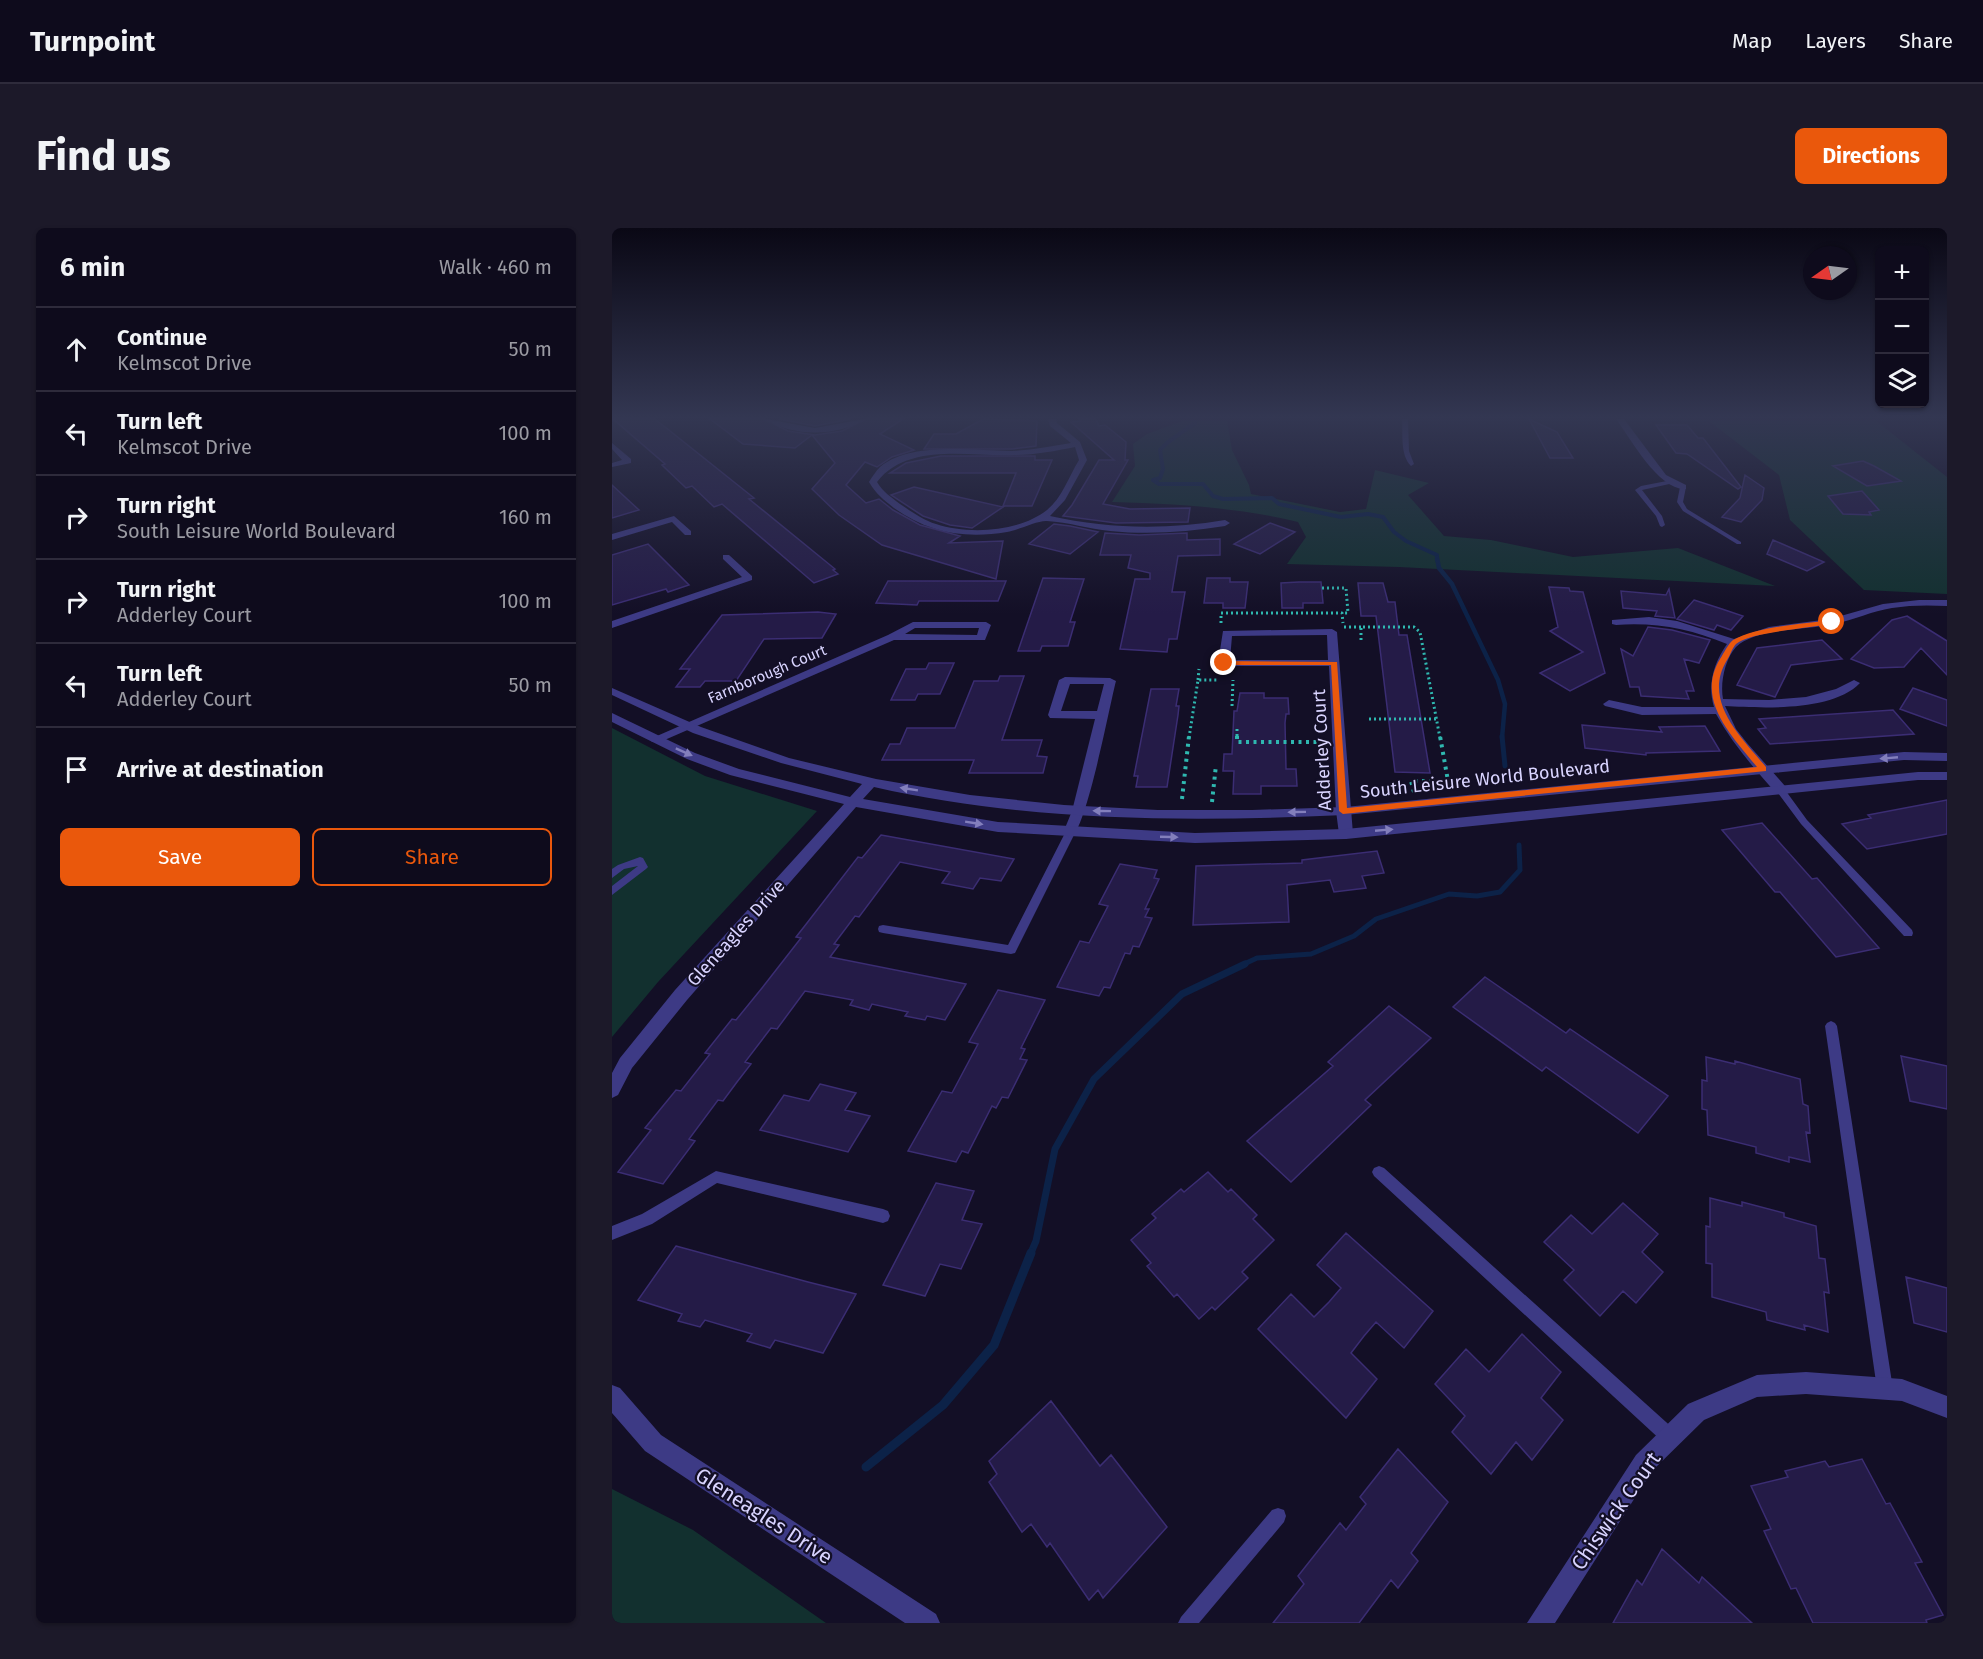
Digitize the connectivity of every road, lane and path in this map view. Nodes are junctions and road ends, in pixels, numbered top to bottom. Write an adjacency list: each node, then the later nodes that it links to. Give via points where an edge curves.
1 (874, 484): 6 (street, via 879,492 921,521 957,532 1002,530)
2 (1069, 484): 6 (street, via 1058,503)
3 (1657, 484): 8 (lane, via 1638,490)
4 (1676, 484): 5 (street)
5 (1683, 488): 11 (lane, via 1680,502 1685,510)
6 (1043, 517): 7 (street, via 1115,530 1188,530)
7 (1225, 523)
8 (1662, 525)
9 (688, 533): 10 (street, via 674,519)
10 (612, 537)
11 (1739, 543)
12 (726, 557): 18 (street, via 749,578)
13 (1322, 588): 15 (path, via 1346,588 1348,614)
14 (1947, 603): 22 (street, via 1900,603 1832,622 1755,634)
15 (1342, 614): 17 (path, via 1221,613); 19 (path, via 1343,625)
16 (1616, 622): 22 (street, via 1672,621)
17 (1221, 623)
18 (612, 626)
19 (1361, 627): 21 (path); 36 (path, via 1418,629)
20 (891, 637): 20 (street, Farnborough Court, via 913,625 986,625 981,638); 37 (street, Farnborough Court)
21 (1361, 640)
22 (1734, 643): 32 (street, via 1718,669 1714,685)
23 (1335, 663): 23 (street, Adderley Court, via 1224,663 1227,633 1332,632); 40 (street, Adderley Court)
24 (1199, 669): 25 (path)
25 (1198, 680): 26 (path); 48 (path)
26 (1218, 680)
27 (1233, 680): 31 (path)
28 (1854, 683): 32 (street, via 1841,692 1813,699)
29 (612, 691): 37 (street, South Leisure World Boulevard)
30 (1609, 704): 32 (street, via 1642,711)
31 (1232, 706)
32 (1718, 706): 43 (street, via 1728,727)
33 (1101, 715): 33 (street, via 1054,715 1065,680 1110,681); 51 (street)
34 (612, 717): 39 (street)
35 (1369, 718): 36 (path)
36 (1436, 719): 47 (path, via 1448,781 1412,781)
37 (683, 726): 39 (street, Farnborough Court); 45 (street, South Leisure World Boulevard, via 764,754)
38 (1238, 729): 40 (path, via 1237,742)
39 (656, 739): 49 (street, one-way to 49, via 735,772)
40 (1339, 742): 52 (street, Adderley Court)
41 (1947, 757): 43 (street, South Leisure World Boulevard, one-way to 43, via 1904,756)
42 (1216, 765): 50 (path)
43 (1763, 769): 46 (street); 52 (street, South Leisure World Boulevard)
44 (1947, 776): 46 (street)
45 (870, 783): 49 (street, Gleneagles Drive); 51 (street, South Leisure World Boulevard, one-way to 45)
46 (1780, 789): 54 (street, one-way to 46); 58 (lane, via 1804,822)
47 (1414, 795)
48 (1182, 799)
49 (854, 802): 53 (street, one-way to 53, via 998,826); 60 (street, Gleneagles Drive, via 681,995 626,1063)
50 (1212, 803)
51 (1079, 811): 52 (street, South Leisure World Boulevard, one-way to 51); 53 (street)
52 (1343, 811): 54 (street, Adderley Court)
53 (1070, 833): 54 (street, one-way to 54, via 1196,838); 57 (lane, via 1011,950)
54 (1346, 834)
55 (612, 874): 56 (lane, via 640,860 644,867)
56 (612, 891)
57 (883, 930)
58 (1908, 933)
59 (1830, 1026): 64 (lane)
60 (612, 1090)
61 (1379, 1172): 67 (lane)
62 (883, 1216): 63 (lane, via 716,1177 647,1220)
63 (612, 1233)
64 (1885, 1389): 66 (street, Chiswick Court, via 1902,1390); 67 (street, Chiswick Court, via 1806,1383 1757,1386 1696,1412)
65 (612, 1396): 69 (street, Gleneagles Drive, via 652,1443)
66 (1947, 1407)
67 (1671, 1437): 71 (street, Chiswick Court, via 1644,1463)
68 (1278, 1516): 70 (lane)
69 (927, 1623)
70 (1187, 1623)
71 (1540, 1623)

